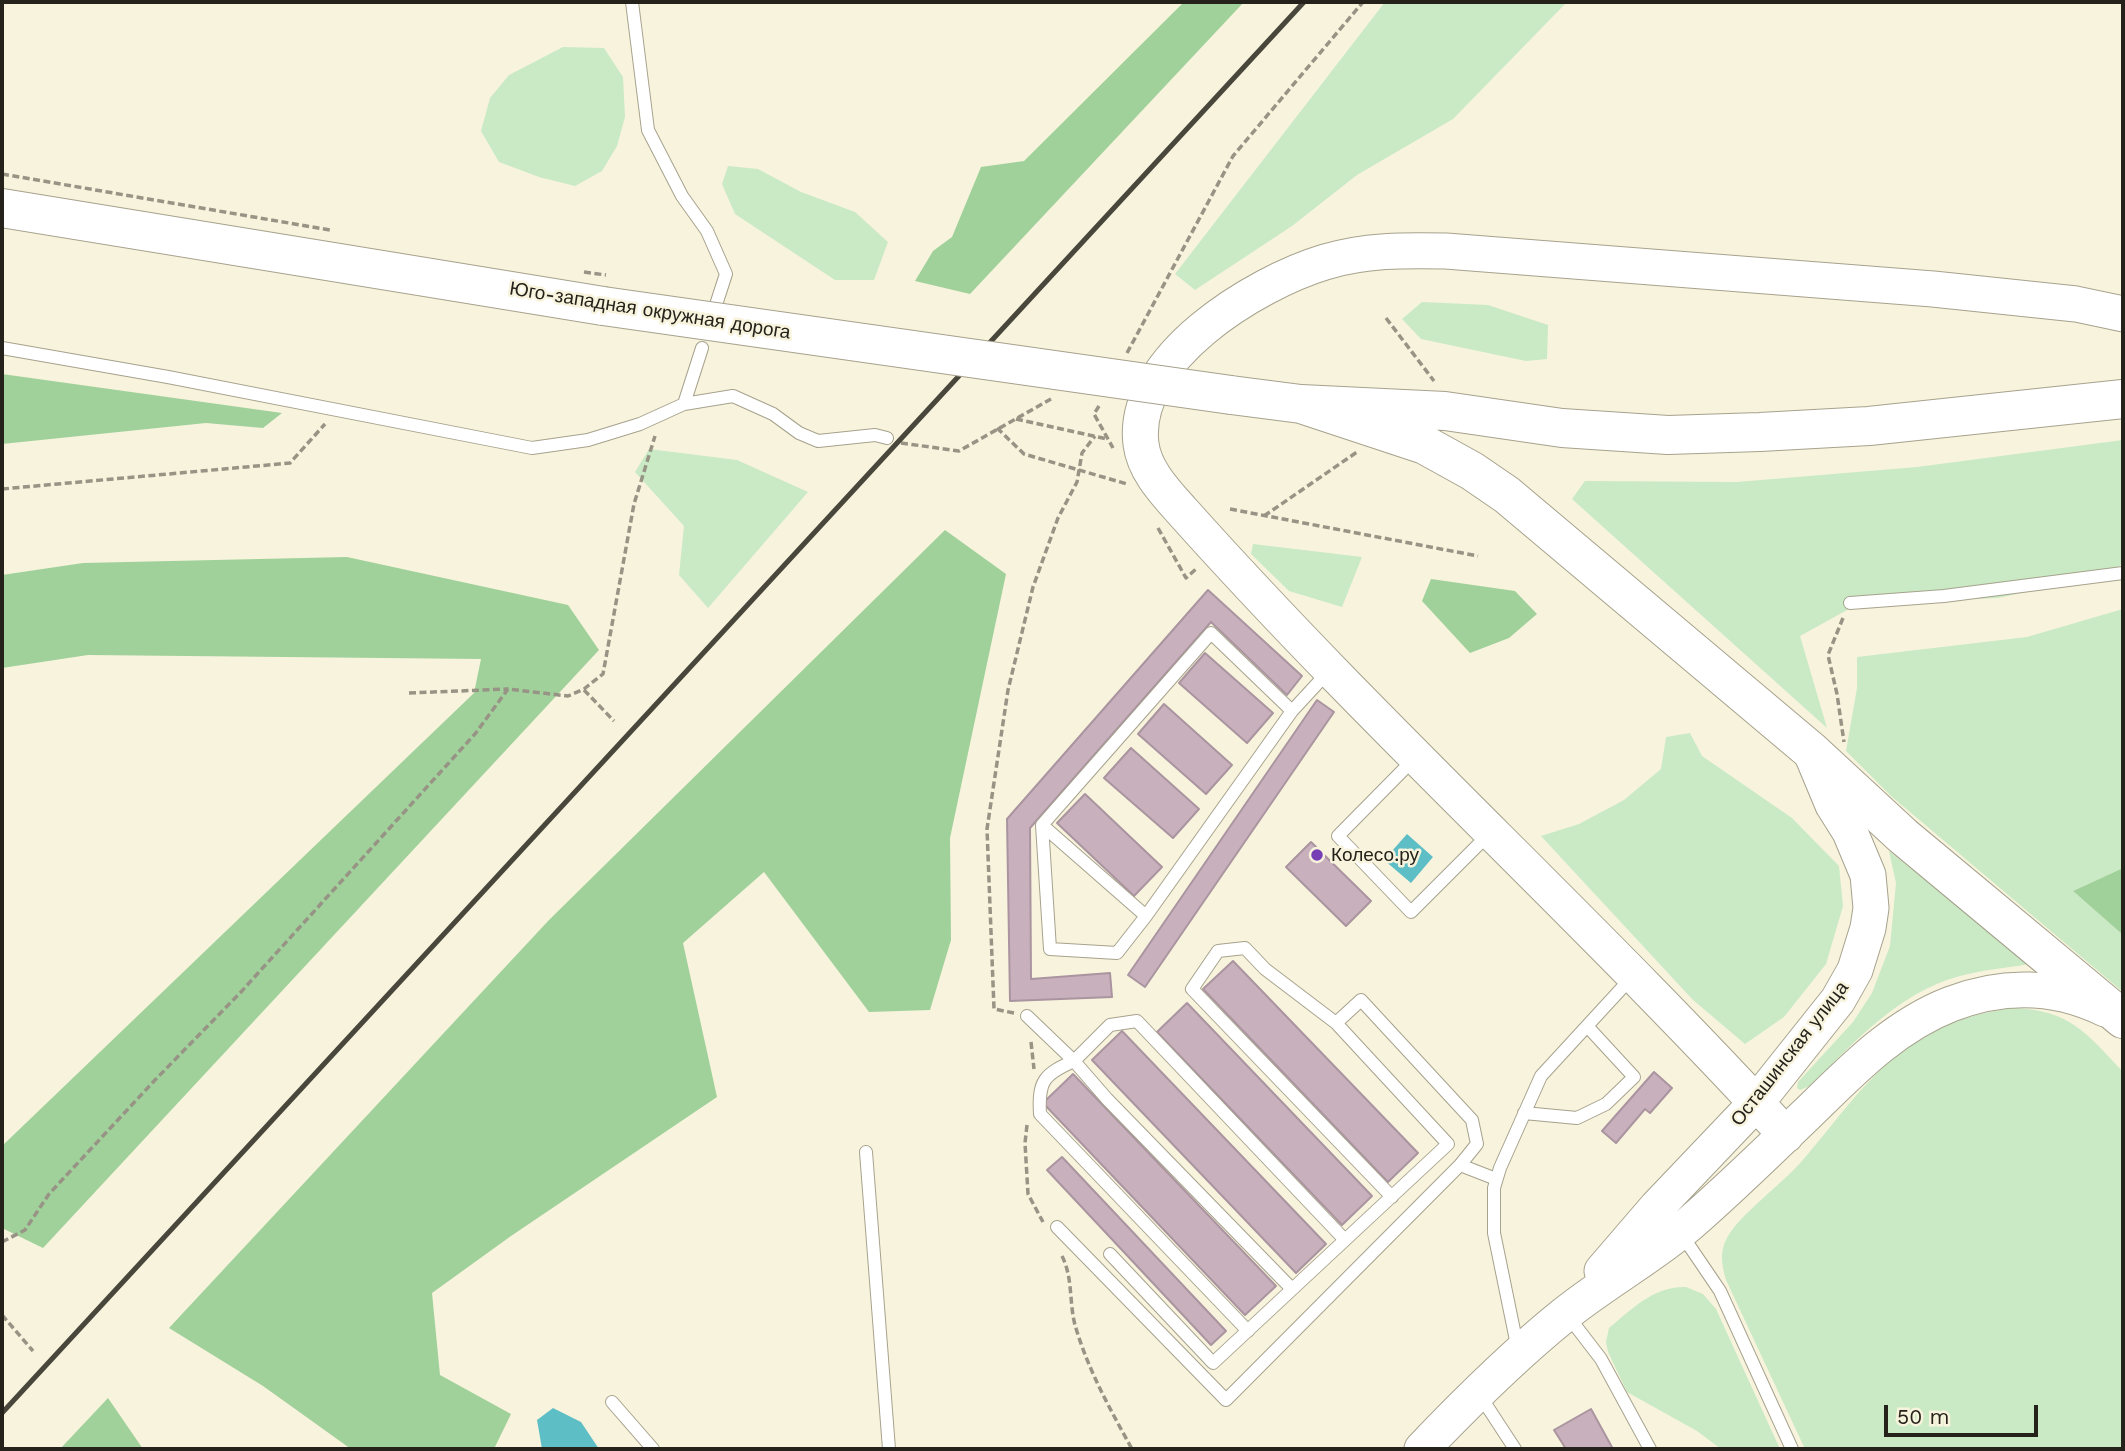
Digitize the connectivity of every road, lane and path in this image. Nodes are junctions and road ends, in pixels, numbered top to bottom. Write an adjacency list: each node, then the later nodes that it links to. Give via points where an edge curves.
1 (632, 2): 8 (lane, via 648,130 682,197 707,231 726,274)
2 (1363, 2): 11 (path, via 1233,156)
3 (2, 174): 5 (path)
4 (2, 208): 16 (highway, Юго-западная окружная дорога, bridge, via 603,306)
5 (332, 230)
6 (2123, 314): 31 (street, via 2076,304 1933,289 1446,251 1366,253 1297,271 1211,321 1185,345 1149,395 1140,427 1141,447 1161,488)
7 (1386, 318): 12 (path)
8 (709, 327)
9 (2, 348): 17 (lane)
10 (702, 348): 15 (lane)
11 (1123, 362)
12 (1441, 391)
13 (1052, 399): 18 (path)
14 (2123, 399): 16 (highway, via 1869,426 1690,435 1562,428 1445,411)
15 (684, 404): 17 (lane, via 588,440 532,448); 20 (lane, via 733,396 818,441); 33 (path, via 663,418 650,445 634,504 603,674)
16 (1301, 404): 37 (highway, via 1425,445 1481,477)
17 (332, 409): 25 (path, via 323,429 290,463)
18 (1014, 419): 19 (path); 21 (path)
19 (997, 428): 22 (path, via 959,451); 24 (path, via 1024,454)
20 (887, 438)
21 (1108, 439)
22 (909, 445)
23 (1363, 448): 27 (path)
24 (1134, 485)
25 (2, 489)
26 (1230, 509): 27 (path)
27 (1264, 516): 28 (path)
28 (1478, 556)
29 (2123, 573): 30 (lane)
30 (1850, 603): 37 (path, via 1828,655 1837,694)
31 (1330, 669): 35 (lane); 38 (street)
32 (508, 689): 33 (path, via 568,696); 34 (path); 58 (path, via 475,734 240,993 49,1194 24,1230)
33 (584, 689): 36 (path)
34 (409, 693)
35 (1292, 711): 39 (lane, via 1211,633); 41 (lane)
36 (614, 721)
37 (1828, 751): 44 (highway, via 1903,836); 48 (street, Осташинская улица, via 1833,805 1868,875 1868,928 1855,970 1838,1000)
38 (1416, 756): 40 (street); 40 (lane, via 1338,836 1411,912)
39 (1042, 825): 41 (lane); 41 (lane, via 1050,949 1117,953)
40 (1492, 832): 42 (street)
41 (1146, 916)
42 (1634, 975): 46 (lane); 48 (street)
43 (1027, 1016): 47 (lane)
44 (2123, 1020): 50 (street, Осташинская улица, via 2086,1000 2041,989 1995,991 1952,1003 1885,1042)
45 (1336, 1023): 52 (lane, via 1361,1000 1472,1120 1477,1144); 54 (lane, via 1448,1144); 54 (lane, via 1245,948 1218,951 1192,989)
46 (1587, 1026): 49 (lane, via 1541,1076); 49 (lane, via 1634,1077 1606,1104 1577,1118)
47 (1074, 1061): 57 (lane, via 1110,1025 1137,1021); 60 (lane); 63 (lane, via 1051,1071 1039,1093 1040,1114)
48 (1756, 1103): 50 (street); 55 (street, Осташинская улица)
49 (1524, 1113): 53 (lane)
50 (1786, 1135): 55 (street, Осташинская улица)
51 (866, 1152): 69 (lane)
52 (1460, 1166): 53 (lane); 56 (lane, via 1226,1400)
53 (1496, 1179): 65 (lane, via 1494,1233)
54 (1392, 1197): 57 (lane)
55 (1669, 1219): 61 (street, Осташинская улица); 73 (lane, via 1720,1291)
56 (1057, 1227)
57 (1345, 1240): 60 (lane)
58 (2, 1242)
59 (1111, 1254): 63 (lane, via 1213,1363)
60 (1292, 1289): 63 (lane)
61 (1566, 1313): 65 (street, Осташинская улица); 72 (lane, via 1601,1359)
62 (2, 1315): 64 (path)
63 (1248, 1331)
64 (33, 1351)
65 (1518, 1353): 66 (street, Осташинская улица)
66 (1477, 1391): 70 (street, Осташинская улица); 71 (lane)
67 (612, 1402): 68 (lane)
68 (653, 1449)
69 (889, 1449)
70 (1422, 1449)
71 (1515, 1449)
72 (1650, 1449)
73 (1792, 1449)

